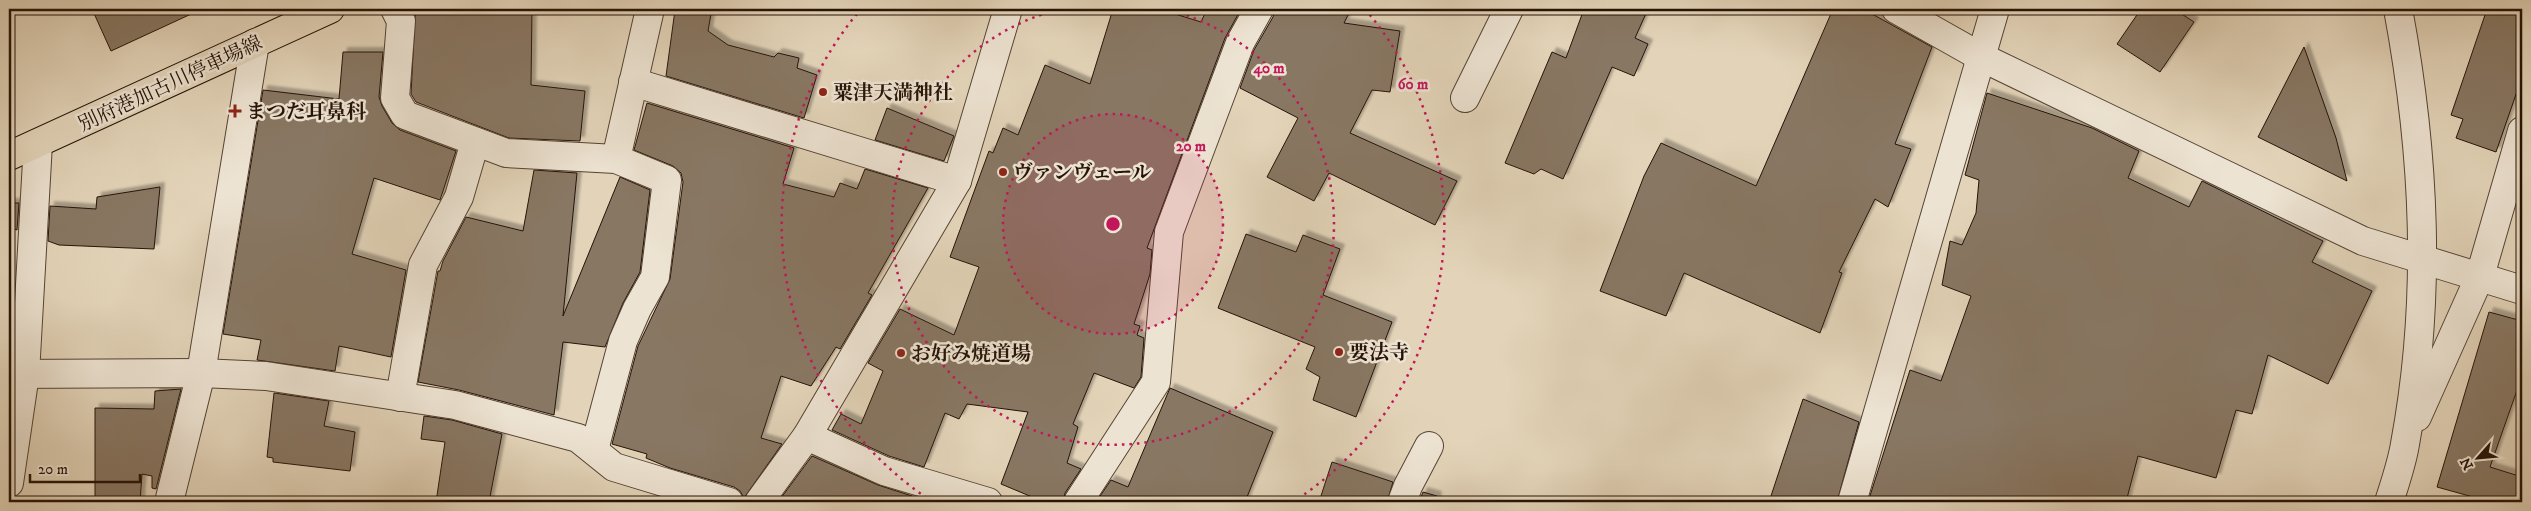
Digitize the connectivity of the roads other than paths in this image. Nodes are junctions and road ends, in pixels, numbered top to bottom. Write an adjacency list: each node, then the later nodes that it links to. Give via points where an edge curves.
1 (330, 9): 10 (main road, 別府港加古川停車場線)
2 (395, 9): 15 (street, via 401,21 395,98 399,107 416,121)
3 (650, 9): 12 (street)
4 (1008, 9): 19 (street)
5 (1259, 9): 35 (street, via 1240,43 1169,232 1156,382)
6 (1896, 9): 11 (street)
7 (1996, 9): 11 (street)
8 (2398, 9): 20 (street, via 2417,129)
9 (1505, 10): 13 (street)
10 (255, 43): 16 (main road, 別府港加古川停車場線); 23 (street)
11 (1981, 57): 20 (street, via 2363,241); 37 (street)
12 (633, 82): 18 (street); 19 (street)
13 (1465, 98)
14 (2522, 131): 21 (street)
15 (475, 142): 18 (street, via 506,152); 25 (street, via 459,197 423,266)
16 (38, 143): 17 (main road, 別府港加古川停車場線); 24 (street)
17 (9, 156)
18 (616, 159): 29 (street, via 667,180 655,277 637,308 624,342)
19 (957, 181): 26 (street)
20 (2422, 259): 21 (street); 27 (street, via 2419,338)
21 (2480, 276): 22 (street); 27 (street)
22 (2522, 290)
23 (202, 373): 24 (street); 25 (street, via 266,376); 31 (street)
24 (17, 374): 30 (street)
25 (400, 397): 29 (street, via 455,405 578,438)
26 (807, 436): 33 (street); 34 (street, via 884,470)
27 (2405, 444): 38 (street)
28 (1429, 446): 36 (street)
29 (594, 450): 32 (street, via 614,467)
30 (9, 483)
31 (169, 502)
32 (729, 502)
33 (759, 502)
34 (988, 502)
35 (1078, 502)
36 (1402, 502)
37 (1852, 502)
38 (2389, 502)

